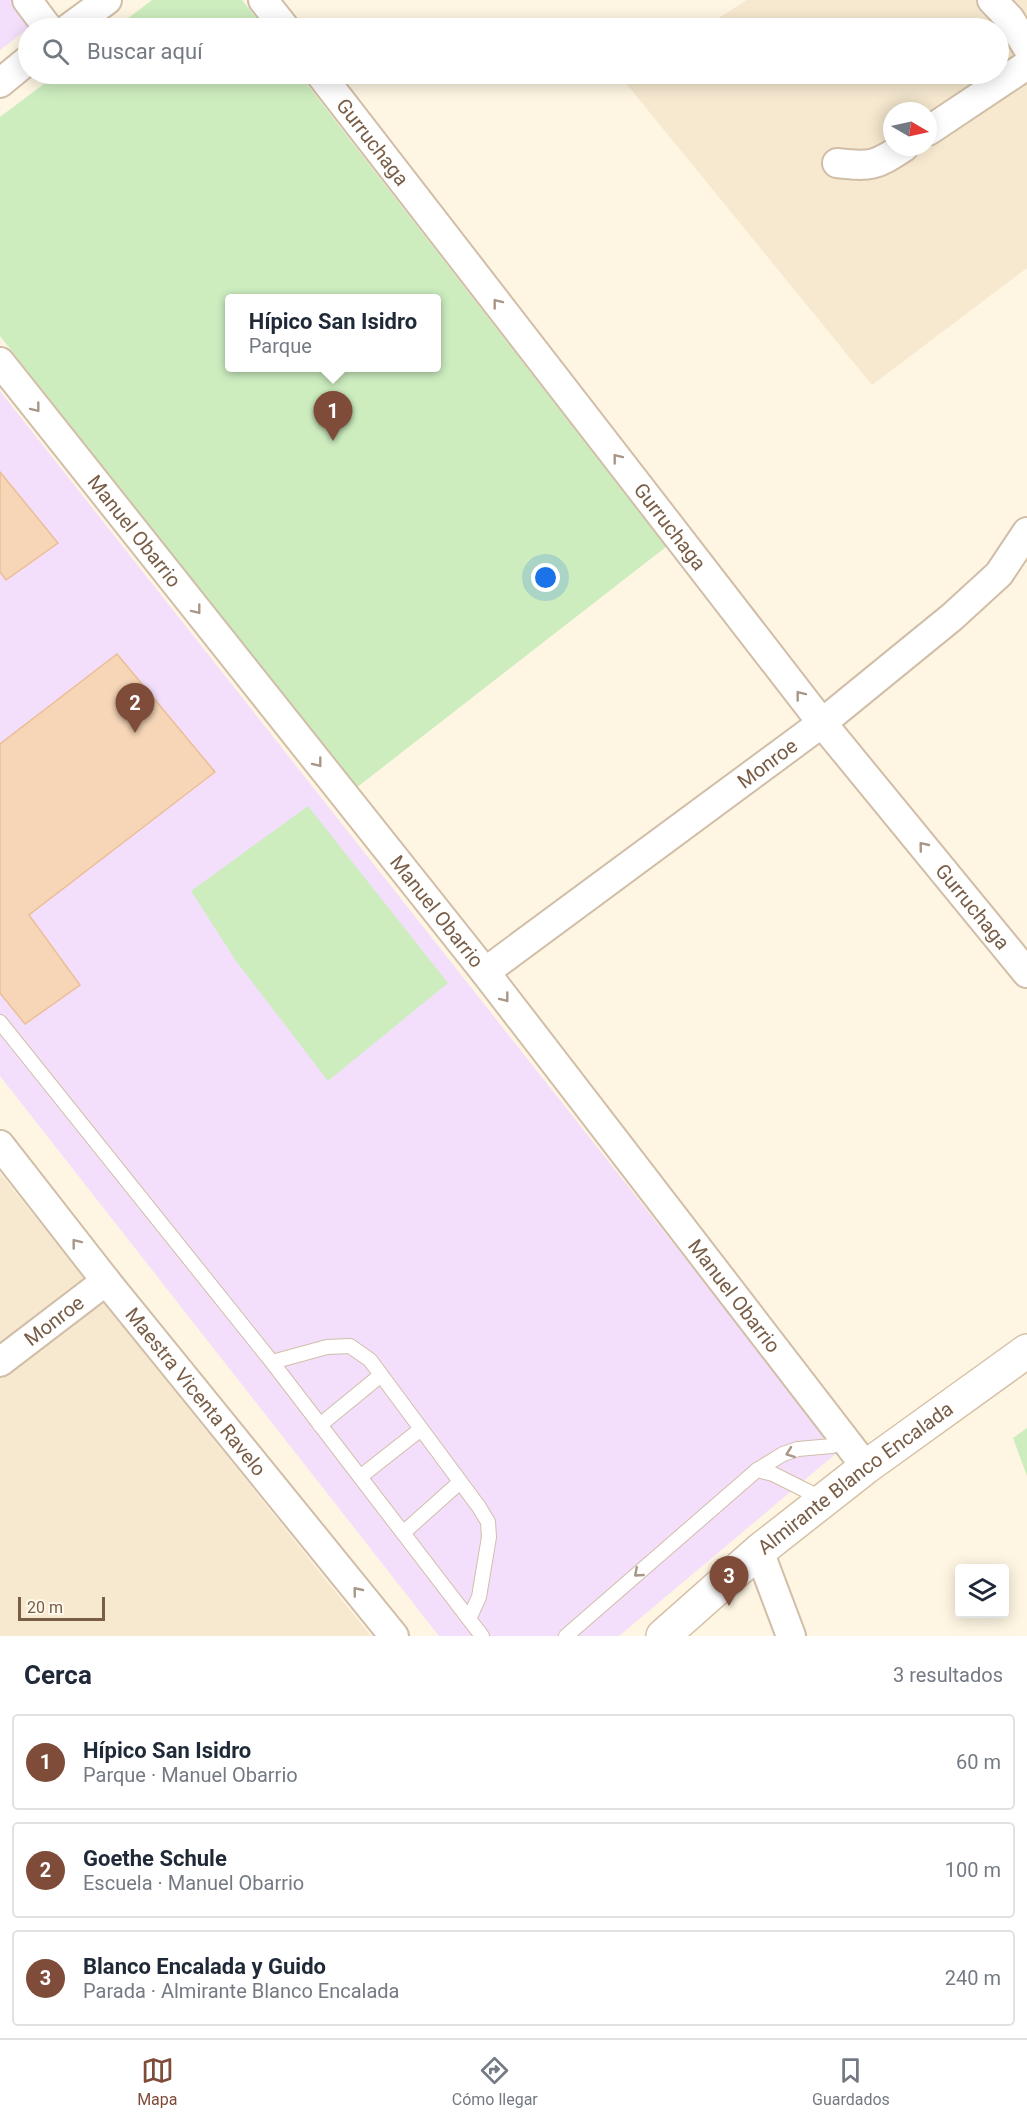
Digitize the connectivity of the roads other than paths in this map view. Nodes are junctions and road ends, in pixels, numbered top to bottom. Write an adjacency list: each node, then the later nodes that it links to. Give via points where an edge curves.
1 (27, 0): 5 (street)
2 (107, 0): 6 (street)
3 (263, 0): 7 (street)
4 (992, 0): 8 (street, via 1010,19)
5 (40, 18)
6 (83, 18)
7 (277, 18)
8 (1027, 47)
9 (1027, 65): 11 (street)
10 (18, 68): 12 (street)
11 (1009, 77)
12 (0, 83)
13 (328, 84): 20 (street, Gurruchaga, one-way to 13)
14 (998, 84): 15 (street)
15 (937, 125)
16 (891, 156): 17 (street, via 866,166)
17 (837, 163)
18 (0, 362): 21 (street, Manuel Obarrio, one-way to 21)
19 (1027, 532): 20 (street, Monroe, via 999,574)
20 (822, 723): 21 (street, Monroe); 22 (street, Gurruchaga, one-way to 20)
21 (485, 972): 32 (street, Manuel Obarrio, one-way to 32)
22 (1027, 973)
23 (0, 1022): 28 (lane)
24 (0, 1145): 25 (street, Maestra Vicenta Ravelo, one-way to 24)
25 (106, 1281): 27 (street, Monroe); 41 (street, Maestra Vicenta Ravelo, one-way to 25)
26 (1027, 1351): 33 (street, Almirante Blanco Encalada)
27 (0, 1362)
28 (272, 1362): 29 (lane, via 327,1347 350,1346 370,1360); 30 (lane)
29 (381, 1375): 30 (lane); 31 (lane)
30 (320, 1425): 35 (lane)
31 (421, 1429): 35 (lane); 36 (lane)
32 (844, 1436): 33 (street, Manuel Obarrio); 34 (lane, one-way to 34, via 832,1446 783,1454)
33 (866, 1467): 37 (street, Almirante Blanco Encalada)
34 (757, 1470): 37 (lane); 43 (lane, one-way to 43)
35 (360, 1477): 38 (lane)
36 (460, 1482): 38 (lane); 40 (lane, via 488,1522 489,1537 479,1597)
37 (825, 1500): 39 (street, Almirante Blanco Encalada)
38 (403, 1533): 40 (lane)
39 (759, 1551): 44 (street, Almirante Blanco Encalada); 45 (street)
40 (469, 1619): 42 (lane)
41 (394, 1636)
42 (482, 1636)
43 (566, 1636)
44 (663, 1636)
45 (791, 1636)

